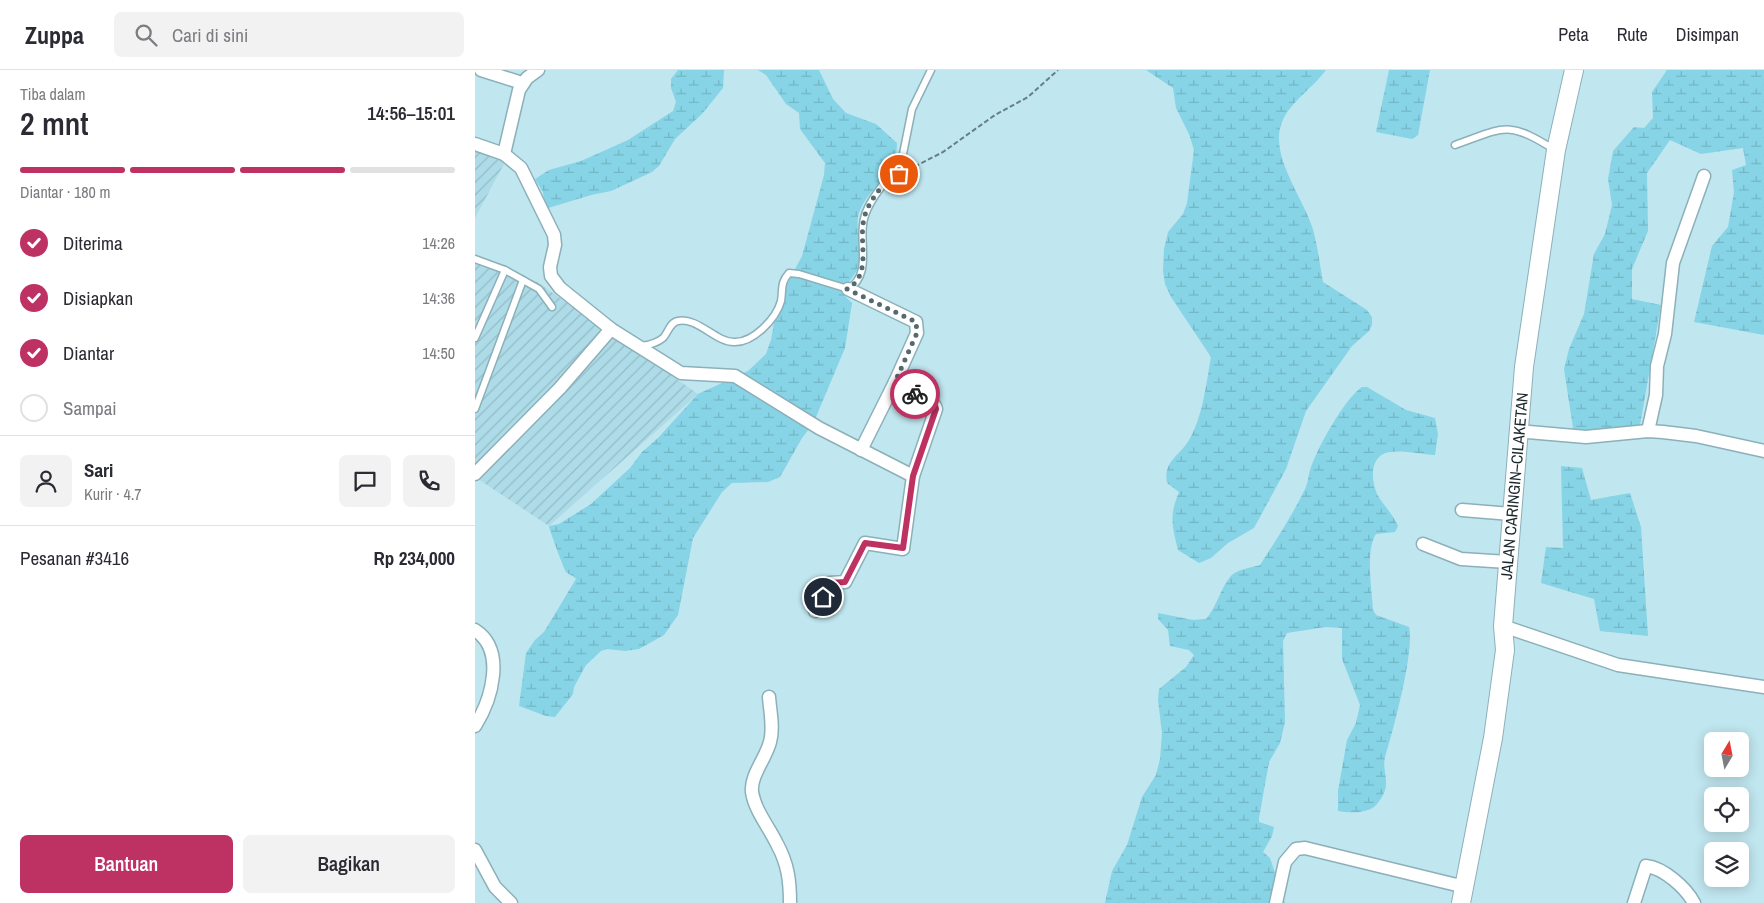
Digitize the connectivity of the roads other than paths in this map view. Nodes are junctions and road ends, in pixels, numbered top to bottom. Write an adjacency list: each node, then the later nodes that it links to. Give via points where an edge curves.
1 (481, 70): 5 (street)
2 (538, 70): 5 (street)
3 (931, 70): 14 (lane, via 912,109 899,174 888,178 869,204 863,225 862,267 858,281)
4 (1573, 70): 8 (street, JALAN CARINGIN–CILAKETAN)
5 (523, 83): 9 (street)
6 (475, 144): 9 (street)
7 (1455, 145): 8 (lane, via 1508,128)
8 (1556, 150): 21 (street, JALAN CARINGIN–CILAKETAN)
9 (504, 154): 16 (street, via 521,168 554,235 551,276 560,288)
10 (1704, 176): 22 (street, via 1673,263 1665,334 1657,366 1656,395)
11 (475, 259): 12 (lane)
12 (505, 270): 13 (lane); 17 (lane)
13 (523, 280): 15 (lane, via 539,289); 20 (lane)
14 (847, 289): 18 (lane, via 789,273 782,281 781,301 776,312 760,331 745,340 733,343 690,322 677,321 663,338); 19 (street, via 916,322 917,333)
15 (552, 307)
16 (611, 329): 18 (street); 25 (street, via 560,388)
17 (475, 338)
18 (638, 347): 23 (street, via 681,373 735,376)
19 (895, 382): 23 (street); 26 (street, via 935,406)
20 (475, 409)
21 (1517, 431): 22 (street, via 1586,437); 28 (street, JALAN CARINGIN–CILAKETAN)
22 (1648, 431): 24 (street, via 1696,436)
23 (861, 450): 26 (street)
24 (1764, 451)
25 (475, 474)
26 (913, 476): 31 (street, via 903,548 865,543 845,582 830,583)
27 (1462, 510): 28 (street)
28 (1511, 514): 30 (street, JALAN CARINGIN–CILAKETAN)
29 (1423, 544): 30 (street, via 1461,559)
30 (1508, 562): 32 (street, JALAN CARINGIN–CILAKETAN)
31 (815, 611)
32 (1503, 626): 34 (street, via 1617,665); 38 (street, JALAN CARINGIN–CILAKETAN, via 1505,650 1493,738)
33 (475, 630): 36 (street, via 485,636 495,664 481,716)
34 (1764, 687)
35 (769, 697): 40 (street, via 770,743 752,786 790,876)
36 (475, 726)
37 (475, 850): 39 (street, via 495,887)
38 (1463, 895): 41 (street, via 1305,848 1296,849 1285,862)
39 (511, 903)
40 (790, 903)
41 (1276, 903)
42 (1634, 903): 43 (street, via 1646,866 1655,867 1669,877 1689,893)
43 (1694, 903)

